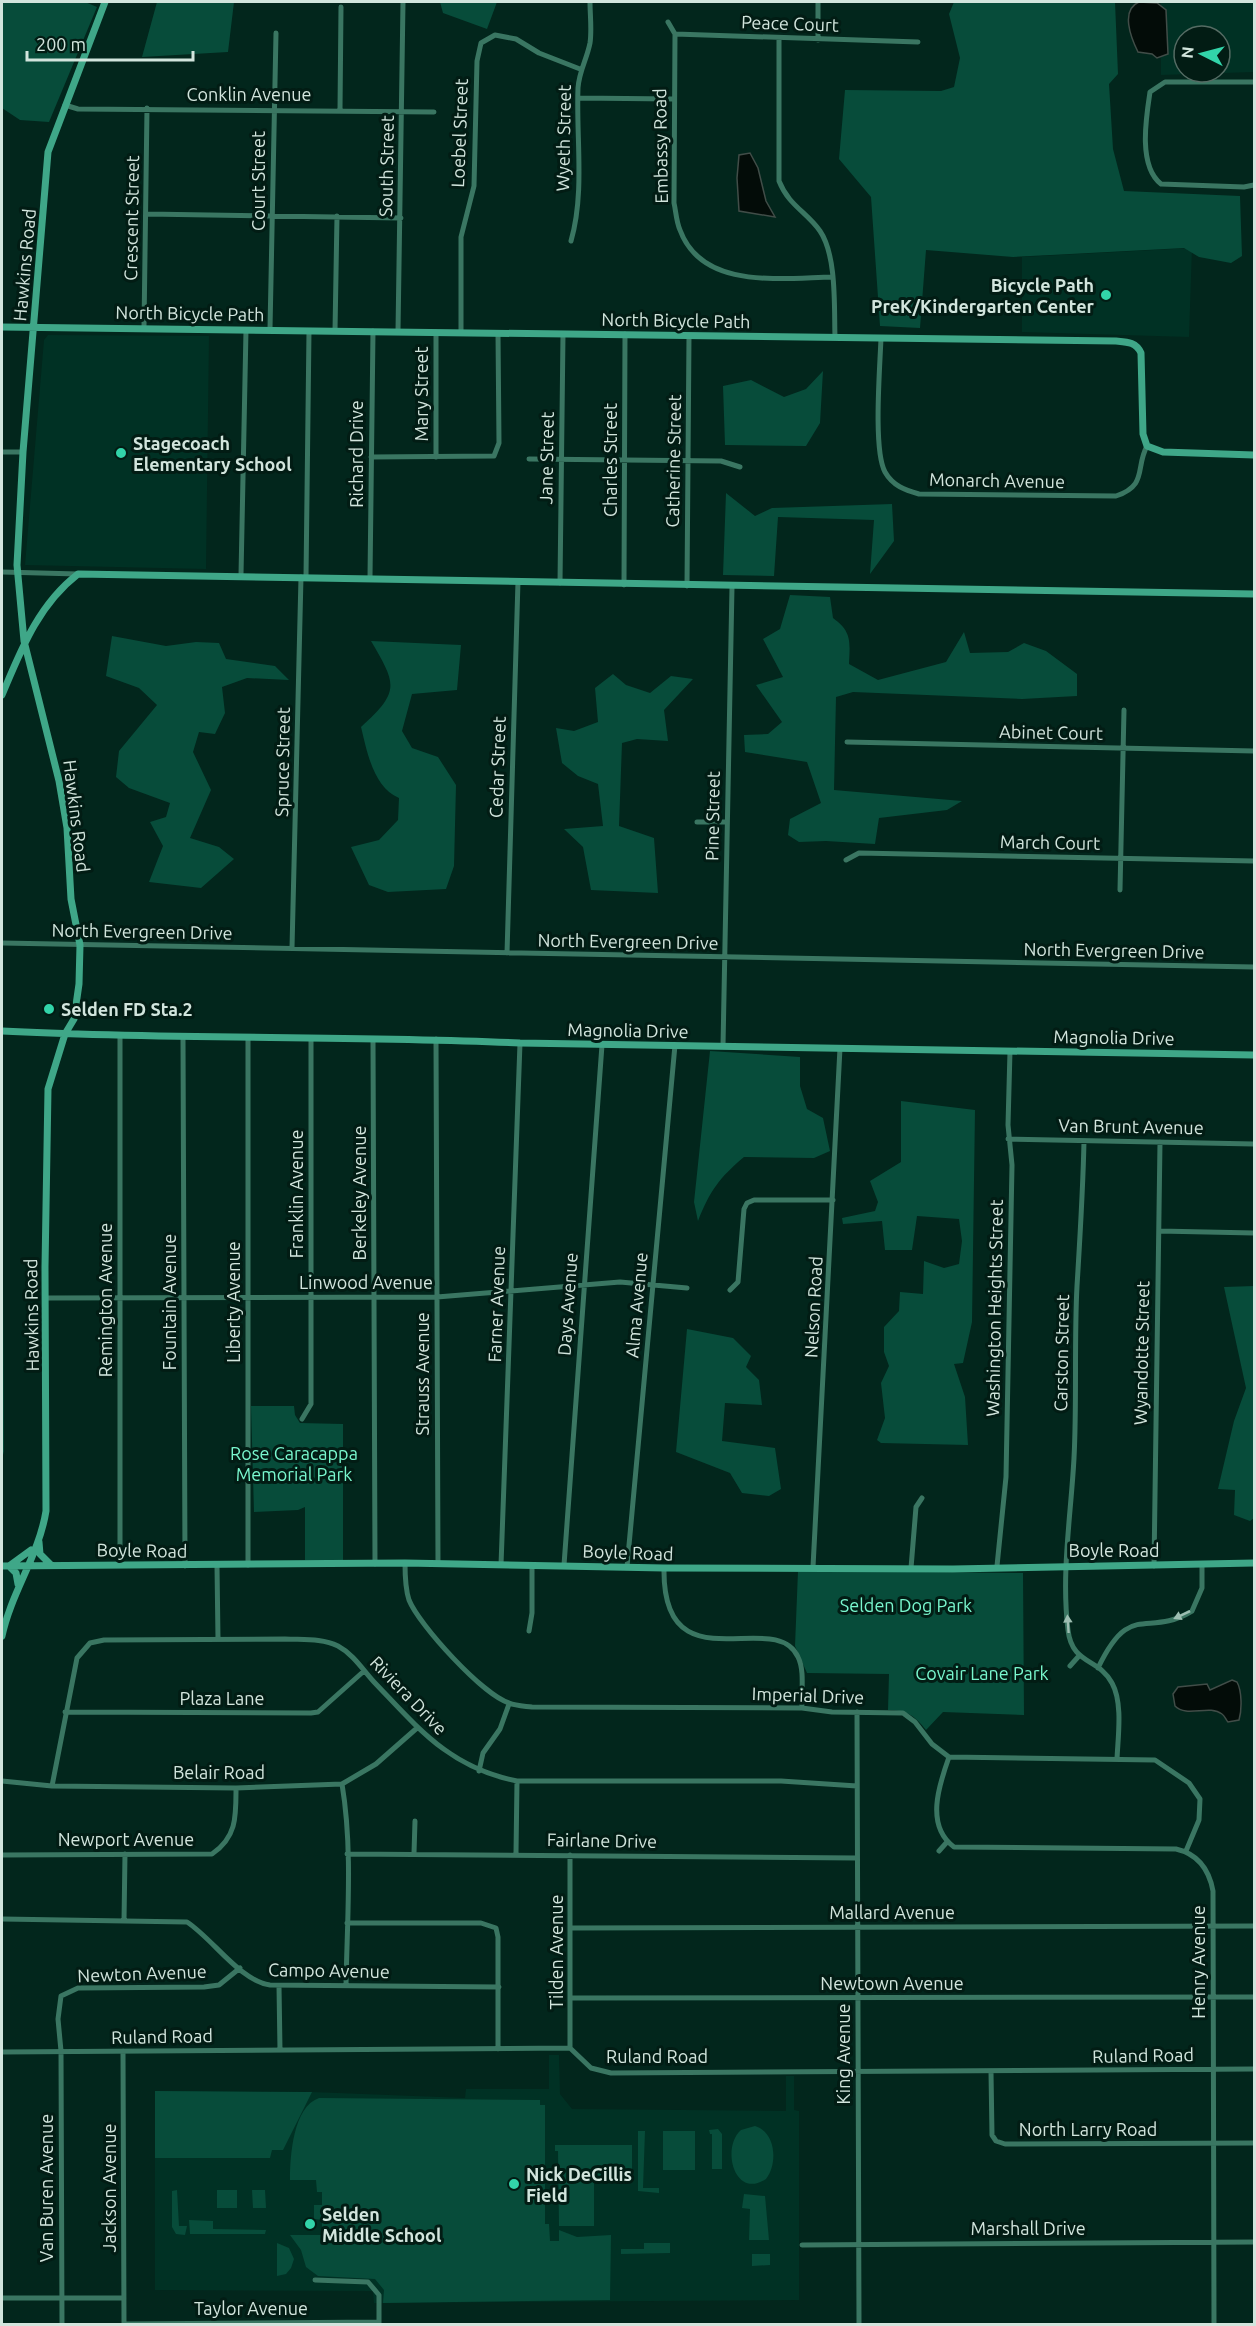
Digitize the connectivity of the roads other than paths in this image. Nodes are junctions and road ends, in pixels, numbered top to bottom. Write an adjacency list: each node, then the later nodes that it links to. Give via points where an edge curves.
1 (105, 2): 16 (street, Hawkins Road)
2 (403, 2): 20 (street, South Street)
3 (590, 2): 12 (street, Wyeth Street, via 590,43)
4 (818, 2): 10 (street)
5 (341, 7): 19 (street)
6 (668, 22): 8 (street)
7 (276, 33): 18 (street, Court Street)
8 (675, 34): 9 (street, Peace Court); 15 (street, Embassy Road)
9 (779, 39): 10 (street, Peace Court); 28 (street, via 779,181 784,193 820,231)
10 (818, 40): 11 (street, Peace Court)
11 (918, 42)
12 (580, 69): 14 (street, Wyeth Street); 39 (street, Loebel Street, via 516,39 495,35 481,43 477,61 474,186 461,237)
13 (1254, 82): 22 (street, via 1165,82 1150,92 1147,114 1150,169 1161,184)
14 (578, 98): 15 (street); 27 (street, Wyeth Street, via 578,181)
15 (673, 99): 28 (street, Embassy Road, via 674,202 688,245 702,260 744,278)
16 (64, 105): 17 (street, Conklin Avenue, via 78,109); 30 (street, Hawkins Road, via 48,152)
17 (147, 108): 18 (street, Conklin Avenue); 23 (street, Crescent Street)
18 (273, 109): 19 (street, Conklin Avenue); 24 (street, Court Street)
19 (340, 110): 20 (street, Conklin Avenue)
20 (402, 110): 21 (street, Conklin Avenue); 26 (street, South Street)
21 (434, 112)
22 (1254, 185)
23 (147, 214): 24 (street); 31 (street, Crescent Street)
24 (274, 216): 25 (street); 32 (street, Court Street)
25 (337, 216): 26 (street); 35 (street)
26 (400, 218): 37 (street, South Street)
27 (572, 241)
28 (832, 278): 44 (street)
29 (2, 327): 30 (street, North Bicycle Path)
30 (33, 327): 31 (street, North Bicycle Path); 48 (street, Hawkins Road)
31 (144, 327): 33 (street, North Bicycle Path)
32 (270, 329): 33 (street, North Bicycle Path); 34 (street, North Bicycle Path)
33 (246, 330): 60 (street)
34 (309, 331): 35 (street, North Bicycle Path); 61 (street, Spruce Street)
35 (335, 331): 36 (street, North Bicycle Path)
36 (373, 331): 37 (street, North Bicycle Path); 50 (street, Richard Drive)
37 (398, 332): 38 (street, North Bicycle Path)
38 (436, 332): 39 (street, North Bicycle Path); 51 (street, Mary Street)
39 (461, 332): 40 (street, North Bicycle Path)
40 (498, 333): 41 (street, North Bicycle Path); 51 (street, via 499,443 494,456)
41 (563, 334): 42 (street, North Bicycle Path); 53 (street, Jane Street)
42 (625, 334): 43 (street, North Bicycle Path); 54 (street, Charles Street)
43 (689, 336): 44 (street, North Bicycle Path); 55 (street, Catherine Street)
44 (835, 338): 45 (street, North Bicycle Path)
45 (880, 338): 46 (street, North Bicycle Path, via 1132,343 1141,352 1143,434); 46 (street, Monarch Avenue, via 881,460 893,483 903,490 919,494 1116,496 1137,481)
46 (1147, 446): 49 (street, via 1163,452)
47 (2, 452): 48 (street)
48 (23, 452): 58 (street, Hawkins Road)
49 (1254, 455)
50 (371, 457): 51 (street); 62 (street, Richard Drive)
51 (436, 457)
52 (529, 459): 53 (street)
53 (561, 460): 54 (street); 64 (street, Jane Street)
54 (625, 460): 55 (street); 65 (street, Charles Street)
55 (688, 461): 56 (street, via 722,461); 66 (street, Catherine Street)
56 (740, 467)
57 (2, 572): 58 (street)
58 (17, 572): 59 (street); 69 (street, Hawkins Road)
59 (78, 574): 60 (street); 69 (street, via 49,602)
60 (242, 575): 61 (street)
61 (303, 577): 62 (street); 83 (street, Spruce Street)
62 (370, 578): 63 (street)
63 (518, 581): 64 (street); 84 (street, Cedar Street)
64 (560, 584): 65 (street)
65 (624, 585): 66 (street)
66 (687, 586): 67 (street)
67 (732, 587): 68 (street); 76 (street, Pine Street)
68 (1254, 594)
69 (24, 641): 70 (street); 82 (street, Hawkins Road, via 59,781 67,828 71,899)
70 (2, 695)
71 (1124, 710): 73 (street)
72 (847, 742): 73 (street, Abinet Court)
73 (1122, 748): 74 (street, Abinet Court); 77 (street)
74 (1254, 752)
75 (697, 822): 76 (street)
76 (727, 822): 85 (street, Pine Street)
77 (1122, 859): 78 (street, March Court, via 859,853); 79 (street, March Court); 80 (street)
78 (846, 860)
79 (1254, 861)
80 (1120, 890)
81 (2, 943): 82 (street, North Evergreen Drive)
82 (80, 945): 83 (street, North Evergreen Drive); 89 (street, Hawkins Road, via 74,1019)
83 (292, 948): 84 (street, North Evergreen Drive)
84 (507, 953): 85 (street, North Evergreen Drive)
85 (724, 958): 86 (street, North Evergreen Drive); 99 (street, Pine Street)
86 (1254, 967)
87 (2, 1031): 88 (street, Magnolia Drive)
88 (45, 1033): 89 (street, Magnolia Drive); 102 (street, via 56,1042)
89 (65, 1034): 90 (street, Magnolia Drive); 102 (street, Hawkins Road)
90 (120, 1037): 91 (street, Magnolia Drive); 116 (street, Remington Avenue)
91 (183, 1037): 93 (street, Magnolia Drive); 121 (street, Fountain Avenue)
92 (373, 1038): 94 (street, Magnolia Drive); 95 (street, Magnolia Drive); 118 (street, Berkeley Avenue)
93 (248, 1039): 94 (street, Magnolia Drive); 122 (street, Liberty Avenue)
94 (311, 1039): 117 (street, Franklin Avenue)
95 (436, 1039): 96 (street, Magnolia Drive); 119 (street, Strauss Avenue)
96 (520, 1043): 97 (street, Magnolia Drive); 114 (street, Farner Avenue)
97 (602, 1045): 98 (street, Magnolia Drive); 111 (street, Days Avenue)
98 (675, 1045): 99 (street, Magnolia Drive); 112 (street, Alma Avenue)
99 (723, 1046): 100 (street, Magnolia Drive)
100 (840, 1048): 101 (street, Magnolia Drive); 108 (street, Nelson Road)
101 (1010, 1050): 103 (street, Magnolia Drive); 104 (street, Washington Heights Street)
102 (59, 1054): 120 (street, Hawkins Road, via 48,1089)
103 (1254, 1055)
104 (1008, 1139): 105 (street, Van Brunt Avenue); 141 (street, Washington Heights Street, via 1012,1165 1006,1477)
105 (1084, 1141): 106 (street, Van Brunt Avenue); 142 (street, Carston Street, via 1074,1458)
106 (1160, 1142): 107 (street, Van Brunt Avenue); 109 (street, Wyandotte Street)
107 (1254, 1144)
108 (833, 1200): 115 (street, via 747,1203 738,1282); 145 (street, Nelson Road)
109 (1159, 1231): 110 (street); 143 (street, Wyandotte Street)
110 (1254, 1233)
111 (583, 1285): 112 (street, Linwood Avenue, via 620,1282); 114 (street, Linwood Avenue); 133 (street, Days Avenue)
112 (653, 1286): 113 (street, Linwood Avenue); 144 (street, Alma Avenue)
113 (687, 1288)
114 (512, 1290): 119 (street, Linwood Avenue); 132 (street, Farner Avenue)
115 (730, 1290)
116 (120, 1297): 120 (street, Linwood Avenue); 121 (street, Linwood Avenue); 128 (street, Remington Avenue)
117 (310, 1297): 118 (street, Linwood Avenue); 122 (street, Linwood Avenue); 123 (street, Franklin Avenue, via 311,1404)
118 (374, 1297): 119 (street, Linwood Avenue); 129 (street, Berkeley Avenue)
119 (437, 1297): 130 (street, Strauss Avenue)
120 (45, 1298): 125 (street, Hawkins Road, via 46,1511)
121 (184, 1298): 122 (street, Linwood Avenue); 138 (street, Fountain Avenue)
122 (248, 1298): 131 (street, Liberty Avenue)
123 (302, 1419)
124 (922, 1498): 147 (street, via 916,1507)
125 (39, 1541): 135 (street, via 22,1558); 136 (street, Hawkins Road); 137 (street, via 40,1554)
126 (405, 1563): 129 (street, Boyle Road); 130 (street, Boyle Road); 156 (street, via 409,1599 422,1621 470,1675)
127 (1254, 1563): 134 (street, Boyle Road)
128 (120, 1564): 137 (street, Boyle Road); 138 (street, Boyle Road)
129 (375, 1564): 131 (street, Boyle Road)
130 (438, 1564): 132 (street, Boyle Road)
131 (248, 1565): 139 (street, Boyle Road)
132 (501, 1565): 140 (street, Boyle Road)
133 (564, 1565): 140 (street, Boyle Road); 144 (street, Boyle Road)
134 (1202, 1565): 143 (street, Boyle Road); 154 (street, one-way to 154, via 1202,1588 1192,1611 1121,1631)
135 (5, 1566): 136 (street, Boyle Road); 148 (street, via 16,1573)
136 (26, 1566): 137 (street, Boyle Road); 148 (street, Hawkins Road)
137 (53, 1566)
138 (185, 1566): 139 (street, Boyle Road)
139 (217, 1566): 151 (street)
140 (532, 1566): 149 (street)
141 (997, 1566): 142 (street, Boyle Road); 147 (street, Boyle Road)
142 (1066, 1566): 143 (street, Boyle Road); 152 (street, Carston Street, one-way to 142, via 1068,1630)
143 (1154, 1566)
144 (627, 1567): 146 (street, Boyle Road)
145 (813, 1567): 146 (street, Boyle Road); 147 (street, Boyle Road)
146 (664, 1568): 157 (street, via 666,1602 688,1631 713,1639 771,1639 794,1650 801,1671)
147 (911, 1568)
148 (17, 1589): 150 (street, Hawkins Road)
149 (529, 1631)
150 (2, 1636)
151 (218, 1639): 155 (street, Riviera Drive, via 328,1642 345,1651); 158 (street, Riviera Drive, via 104,1640 90,1644 77,1658)
152 (1078, 1657): 153 (street); 154 (street)
153 (1070, 1666)
154 (1098, 1668): 162 (street, via 1109,1678 1115,1692)
155 (364, 1671): 158 (street, Plaza Lane, via 318,1712 311,1713); 160 (street, Riviera Drive)
156 (509, 1704): 157 (street, Imperial Drive); 163 (street, via 500,1729 483,1753)
157 (802, 1708): 159 (street, Imperial Drive)
158 (65, 1712): 167 (street, Riviera Drive)
159 (857, 1712): 161 (street, Imperial Drive, via 909,1716 932,1744); 168 (street, King Avenue)
160 (417, 1728): 163 (street, Riviera Drive, via 450,1756); 166 (street, Belair Road, via 375,1764)
161 (949, 1757): 162 (street); 171 (street, via 939,1783 936,1814)
162 (1117, 1759): 173 (street, via 1155,1760 1196,1790 1201,1808)
163 (479, 1771): 165 (street, Riviera Drive)
164 (2, 1781): 167 (street, Belair Road)
165 (517, 1781): 168 (street, Riviera Drive, via 781,1781); 175 (street)
166 (342, 1784): 169 (street, Belair Road); 177 (street)
167 (52, 1786): 169 (street, Belair Road)
168 (857, 1786): 180 (street, King Avenue)
169 (236, 1788): 176 (street, Newport Avenue, via 232,1834 212,1854)
170 (415, 1821): 174 (street)
171 (947, 1842): 172 (street); 173 (street, via 965,1848)
172 (939, 1851)
173 (1186, 1851): 185 (street, Henry Avenue, via 1199,1861 1210,1878)
174 (414, 1853): 175 (street, Fairlane Drive); 177 (street, Fairlane Drive)
175 (516, 1853): 179 (street, Fairlane Drive)
176 (125, 1854): 178 (street, Newport Avenue); 182 (street)
177 (347, 1854): 183 (street)
178 (2, 1855)
179 (570, 1855): 180 (street, Fairlane Drive); 187 (street, Tilden Avenue)
180 (857, 1858): 184 (street, King Avenue)
181 (2, 1919): 182 (street, Campo Avenue)
182 (124, 1921): 188 (street, Campo Avenue, via 187,1922)
183 (347, 1923): 190 (street); 191 (street, via 488,1924 496,1928 498,1937)
184 (857, 1926): 185 (street, Mallard Avenue); 187 (street, Mallard Avenue); 195 (street, King Avenue)
185 (1213, 1926): 186 (street, Mallard Avenue); 192 (street, Henry Avenue)
186 (1254, 1926)
187 (572, 1928): 194 (street, Tilden Avenue)
188 (240, 1968): 189 (street, Campo Avenue, via 260,1984); 199 (street, Newton Avenue, via 219,1985 204,1987 68,1990 58,2004)
189 (279, 1986): 190 (street, Campo Avenue); 198 (street)
190 (346, 1986): 191 (street, Campo Avenue)
191 (499, 1987): 197 (street)
192 (1213, 1997): 193 (street, Newtown Avenue); 195 (street, Newtown Avenue); 203 (street, Henry Avenue)
193 (1254, 1997)
194 (571, 1998): 195 (street, Newtown Avenue); 196 (street, Tilden Avenue)
195 (858, 1998): 204 (street, King Avenue)
196 (570, 2048): 197 (street, Ruland Road); 204 (street, Ruland Road, via 591,2068 611,2073)
197 (498, 2049): 198 (street, Ruland Road)
198 (280, 2050): 200 (street, Ruland Road)
199 (61, 2051): 200 (street, Ruland Road); 201 (street, Ruland Road); 213 (street, Van Buren Avenue)
200 (123, 2051): 215 (street, Jackson Avenue)
201 (2, 2052)
202 (1254, 2069): 203 (street, Ruland Road)
203 (1213, 2070): 205 (street, Ruland Road); 206 (street, Henry Avenue)
204 (858, 2071): 205 (street, Ruland Road); 210 (street, King Avenue)
205 (991, 2072): 206 (street, North Larry Road, via 992,2135 1005,2144)
206 (1214, 2143): 207 (street); 208 (street, Henry Avenue)
207 (1254, 2143)
208 (1214, 2242): 209 (street, Marshall Drive); 210 (street, Marshall Drive); 222 (street, Henry Avenue)
209 (1254, 2242)
210 (859, 2244): 211 (street, Marshall Drive); 221 (street, King Avenue)
211 (802, 2245)
212 (315, 2280): 217 (street, via 368,2282 379,2295)
213 (62, 2297): 214 (street); 215 (street); 220 (street, Van Buren Avenue)
214 (2, 2298)
215 (124, 2298): 218 (street, Jackson Avenue)
216 (316, 2323): 217 (street, Taylor Avenue); 219 (street, Taylor Avenue)
217 (379, 2323)
218 (124, 2324): 219 (street, Taylor Avenue)
219 (250, 2324)
220 (62, 2325)
221 (859, 2325)
222 (1214, 2325)

